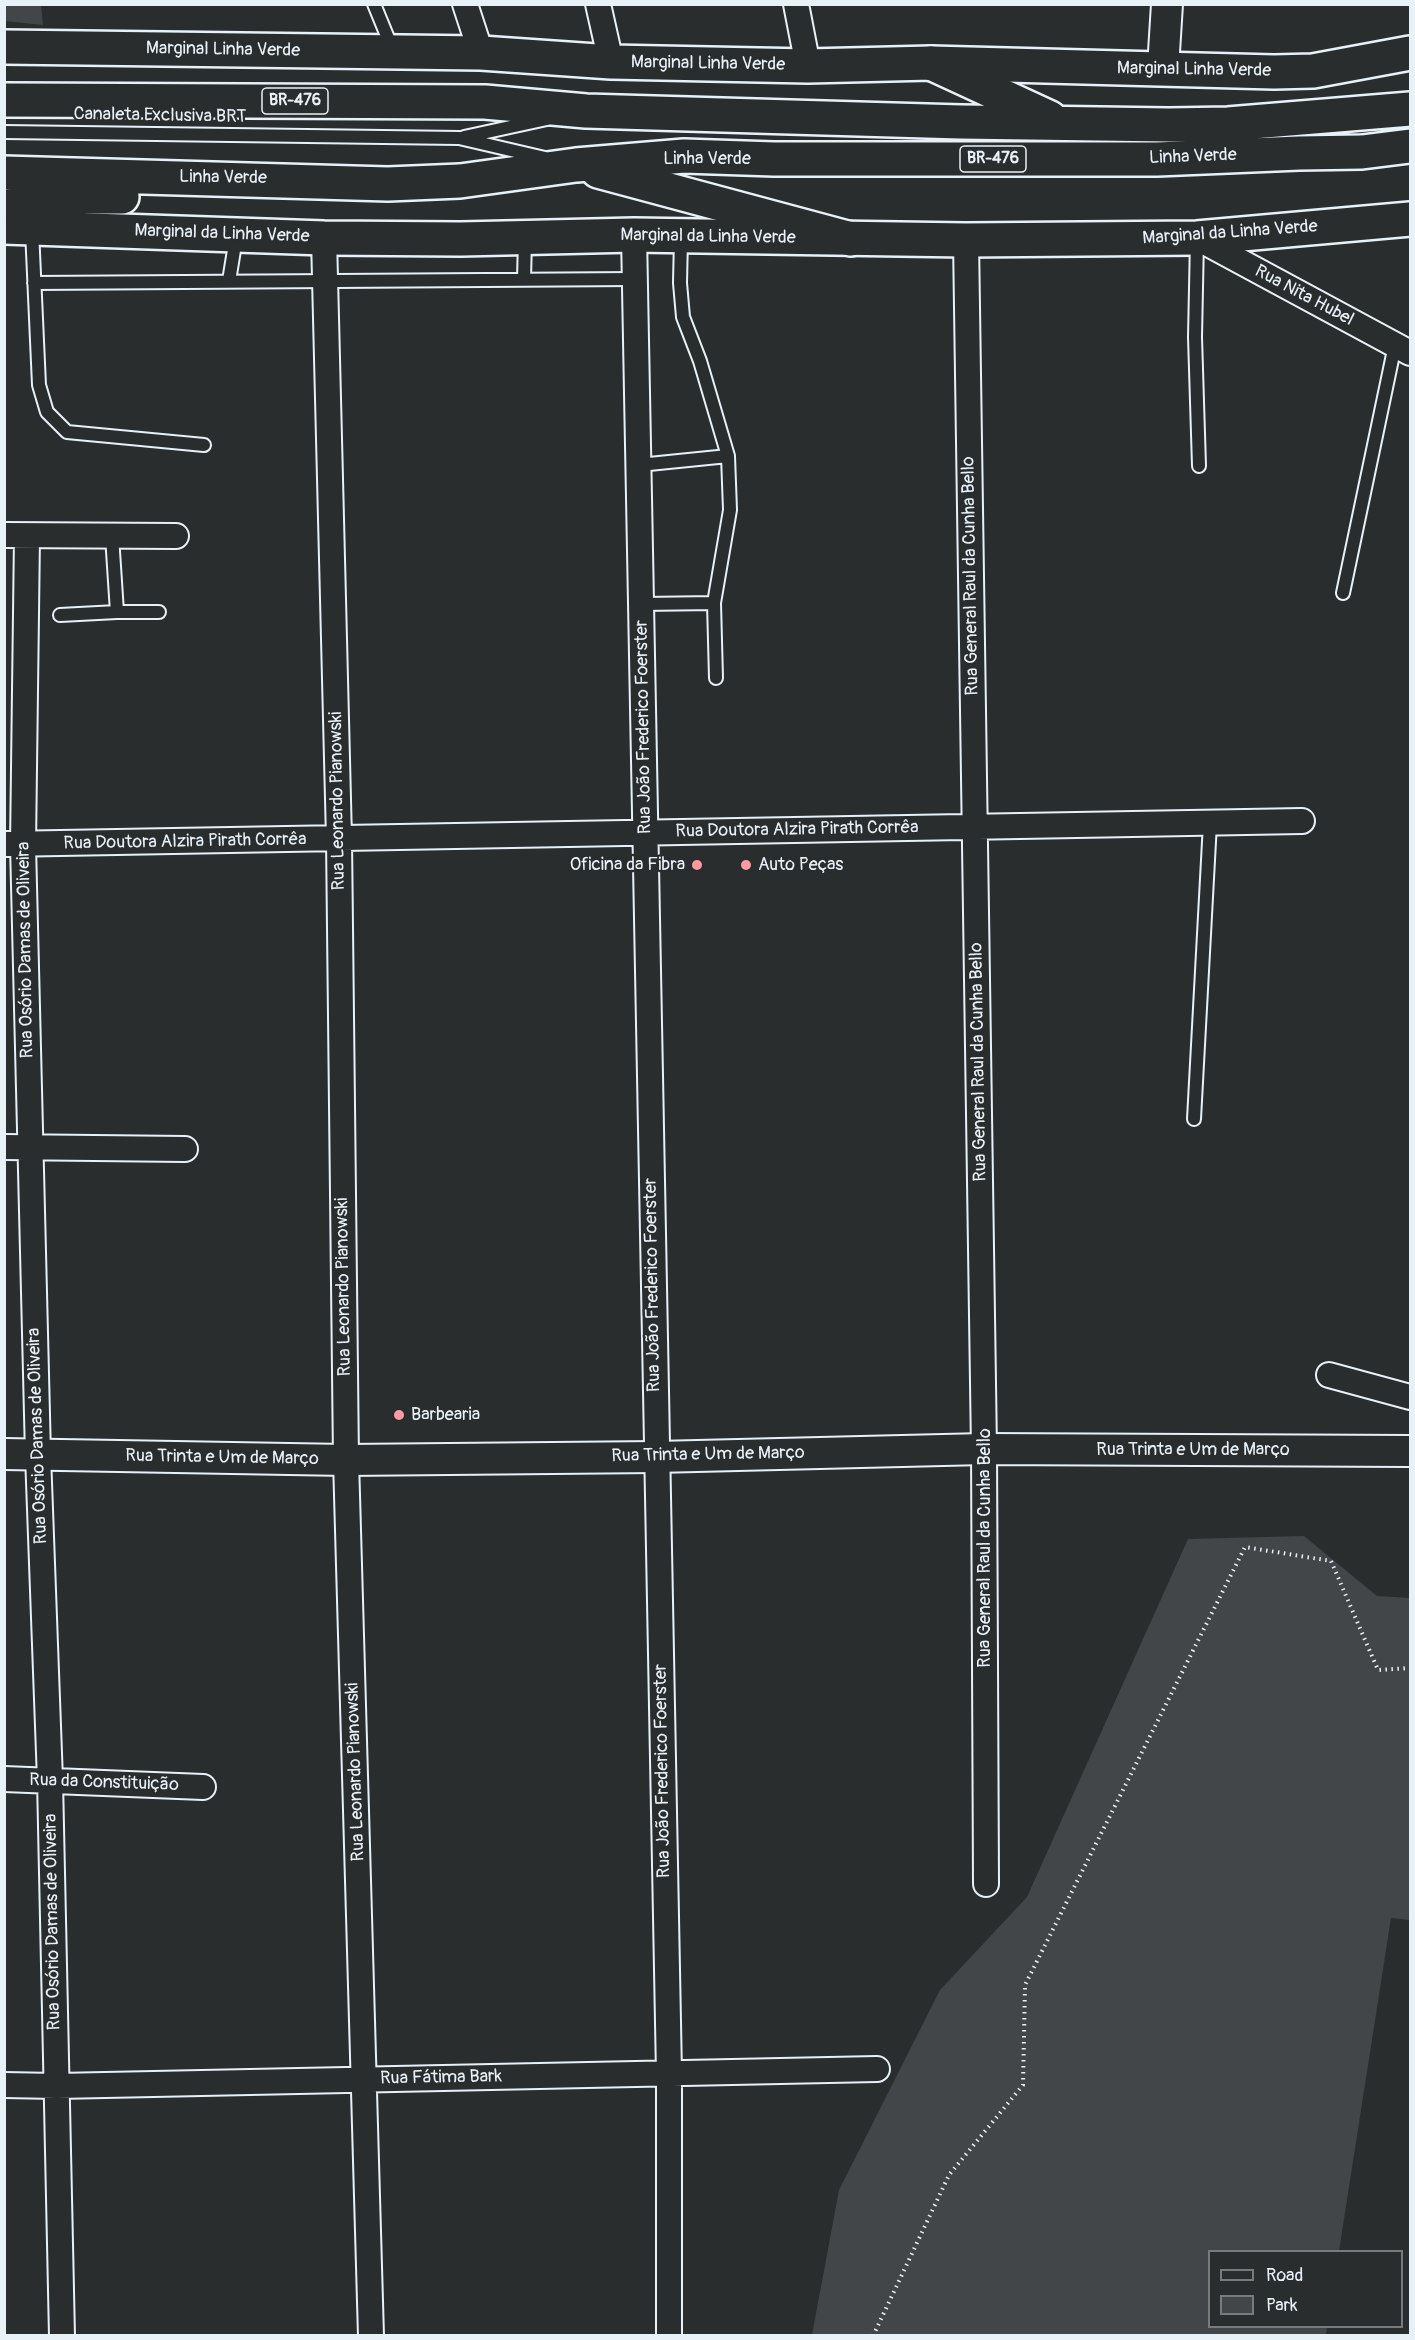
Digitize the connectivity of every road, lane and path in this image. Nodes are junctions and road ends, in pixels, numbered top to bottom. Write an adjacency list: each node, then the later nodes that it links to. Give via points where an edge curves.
1 (374, 4): 7 (lane)
2 (465, 4): 8 (street)
3 (598, 4): 10 (street)
4 (796, 4): 12 (street)
5 (1167, 4): 13 (street)
6 (4, 47): 7 (main road, Marginal Linha Verde)
7 (393, 52): 8 (main road, Marginal Linha Verde)
8 (481, 53): 10 (main road, Marginal Linha Verde)
9 (1410, 53): 13 (main road, Marginal Linha Verde, via 1313,71)
10 (611, 62): 12 (main road, Marginal Linha Verde)
11 (931, 63): 12 (main road, Marginal Linha Verde); 13 (main road, Marginal Linha Verde); 17 (main road)
12 (808, 66)
13 (1163, 68)
14 (4, 98): 16 (main road, Linha Verde / BR-476, via 485,102)
15 (1410, 108): 17 (main road, Linha Verde / BR-476, via 1228,124)
16 (586, 111): 17 (main road, Linha Verde / BR-476); 19 (lane, Canaleta Exclusiva BRT)
17 (1059, 122)
18 (4, 132): 19 (lane, Canaleta Exclusiva BRT)
19 (459, 138): 21 (lane, Canaleta Exclusiva BRT)
20 (1410, 146): 21 (main road, Linha Verde / BR-476, via 1362,152 1157,159 684,156)
21 (576, 165): 23 (main road, Linha Verde / BR-476, via 460,181 388,184); 33 (main road)
22 (4, 173): 23 (main road, Linha Verde / BR-476)
23 (285, 180): 24 (main road, via 212,196 86,197)
24 (4, 207)
25 (1410, 219): 32 (main road, Marginal da Linha Verde)
26 (18, 228): 27 (main road, Marginal da Linha Verde); 39 (lane)
27 (237, 235): 30 (main road, Marginal da Linha Verde); 38 (lane)
28 (634, 235): 29 (main road, Marginal da Linha Verde); 31 (main road, Marginal da Linha Verde); 36 (street, Rua João Frederico Foerster)
29 (681, 236): 33 (main road, Marginal da Linha Verde); 42 (lane, via 683,317)
30 (324, 238): 31 (main road, Marginal da Linha Verde); 37 (street, Rua Leonardo Pianowski)
31 (525, 238): 35 (lane)
32 (1197, 238): 34 (main road, Marginal da Linha Verde); 40 (street, Rua Nita Hubel); 44 (lane)
33 (851, 239): 34 (main road, Marginal da Linha Verde)
34 (966, 240): 57 (street, Rua General Raul da Cunha Bello)
35 (524, 279): 36 (lane); 37 (lane)
36 (635, 279): 43 (street, Rua João Frederico Foerster)
37 (325, 280): 38 (lane); 59 (street, Rua Leonardo Pianowski)
38 (229, 281): 39 (lane)
39 (34, 283): 41 (lane, via 39,385 47,412 67,432)
40 (1403, 349): 48 (lane)
41 (204, 445)
42 (728, 456): 43 (lane); 49 (lane, via 730,510)
43 (639, 465): 50 (street, Rua João Frederico Foerster)
44 (1199, 466)
45 (16, 536): 46 (street); 60 (street, Rua Osório Damas de Oliveira)
46 (112, 536): 47 (street); 51 (lane)
47 (176, 536)
48 (1343, 594)
49 (714, 603): 50 (lane); 54 (lane)
50 (642, 604): 58 (street, Rua João Frederico Foerster)
51 (117, 612): 52 (lane); 53 (lane)
52 (159, 612)
53 (60, 615)
54 (716, 678)
55 (1302, 821): 56 (street, Rua Doutora Alzira Pirath Corrêa)
56 (1210, 823): 57 (street, Rua Doutora Alzira Pirath Corrêa); 61 (lane)
57 (976, 827): 58 (street, Rua Doutora Alzira Pirath Corrêa); 67 (street, Rua General Raul da Cunha Bello)
58 (646, 833): 59 (street, Rua Doutora Alzira Pirath Corrêa); 71 (street, Rua João Frederico Foerster)
59 (339, 839): 60 (street, Rua Doutora Alzira Pirath Corrêa); 72 (street, Rua Leonardo Pianowski)
60 (14, 844): 63 (street, Rua Osório Damas de Oliveira)
61 (1194, 1119)
62 (4, 1147): 63 (street)
63 (31, 1147): 64 (street); 70 (street, Rua Osório Damas de Oliveira)
64 (185, 1149)
65 (1329, 1375): 66 (street)
66 (1410, 1396)
67 (984, 1449): 68 (street, Rua Trinta e Um de Março); 71 (street, Rua Trinta e Um de Março); 77 (street, Rua General Raul da Cunha Bello)
68 (1410, 1452)
69 (4, 1454): 70 (street, Rua Trinta e Um de Março)
70 (38, 1455): 72 (street, Rua Trinta e Um de Março); 75 (street, Rua Osório Damas de Oliveira)
71 (656, 1457): 72 (street, Rua Trinta e Um de Março); 79 (street, Rua João Frederico Foerster)
72 (346, 1460): 80 (street, Rua Leonardo Pianowski)
73 (1410, 1668): 86 (path, via 1378,1670 1331,1561 1245,1547 1025,1985 1023,2085 949,2175)
74 (4, 1779): 75 (street, Rua da Constituição)
75 (50, 1780): 76 (street, Rua da Constituição); 82 (street, Rua Osório Damas de Oliveira)
76 (203, 1787)
77 (986, 1884)
78 (877, 2069): 79 (street, Rua Fátima Bark)
79 (669, 2073): 80 (street, Rua Fátima Bark); 85 (street, Rua João Frederico Foerster)
80 (365, 2080): 82 (street, Rua Fátima Bark); 84 (street, Rua Leonardo Pianowski)
81 (4, 2085): 82 (street, Rua Fátima Bark)
82 (57, 2086): 83 (street, Rua Osório Damas de Oliveira)
83 (62, 2336)
84 (371, 2336)
85 (669, 2336)
86 (873, 2336)

